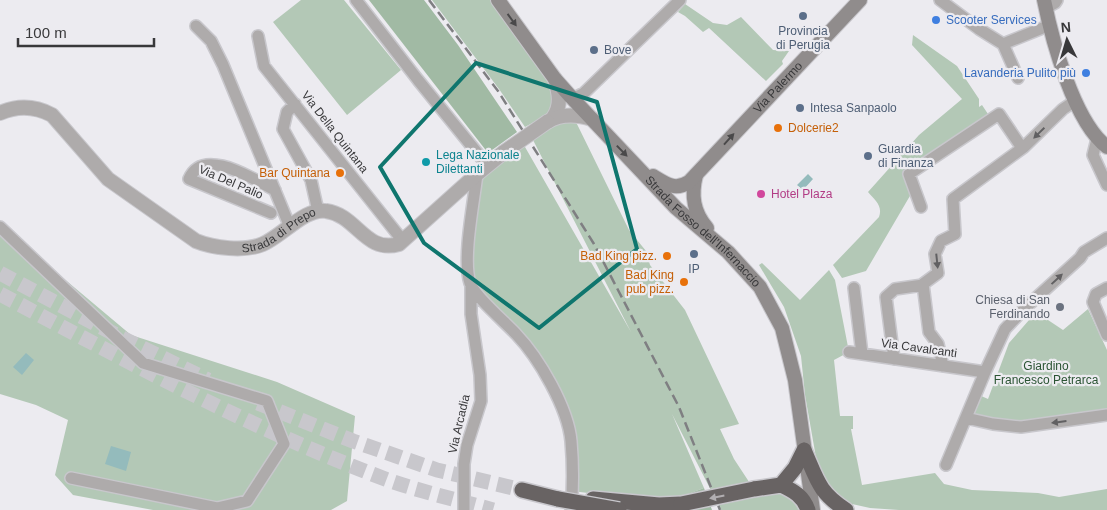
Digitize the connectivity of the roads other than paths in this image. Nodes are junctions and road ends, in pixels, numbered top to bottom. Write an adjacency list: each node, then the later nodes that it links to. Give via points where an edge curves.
1 (356, 0): 21 (street)
2 (498, 0): 11 (main road, Strada Fosso dell'Infernaccio, one-way to 11)
3 (680, 0): 13 (street, via 584,94)
4 (860, 0): 23 (main road, Via Palermo, one-way to 4)
5 (940, 0): 10 (street)
6 (1049, 3): 7 (main road)
7 (1050, 25): 10 (street); 14 (main road)
8 (196, 26): 25 (street, Via Del Palio, via 211,41 223,65)
9 (258, 36): 15 (street, Via Della Quintana, via 264,66)
10 (1003, 44): 12 (street)
11 (555, 78): 13 (main road, Strada Fosso dell'Infernaccio); 17 (street, via 560,102 557,113)
12 (1018, 78)
13 (573, 99): 18 (main road, Strada Fosso dell'Infernaccio)
14 (1076, 101): 19 (main road); 20 (street, one-way to 20, via 1063,109)
15 (295, 104): 27 (street, via 287,112 283,129 311,180); 32 (street, Via Della Quintana)
16 (0, 113): 29 (street, Strada di Prepo, via 11,108 28,107 52,115 108,179 196,241 209,246 234,248 263,244)
17 (550, 120): 18 (street, Strada di Prepo, via 567,115); 21 (street, Strada di Prepo, bridge)
18 (592, 120): 22 (main road, Strada Fosso dell'Infernaccio, one-way to 22)
19 (1102, 143): 24 (street, via 1093,155)
20 (1022, 148): 26 (street, via 999,114 909,174); 37 (street, one-way to 37, via 953,199 955,234 941,240 936,254 938,273)
21 (482, 170): 32 (street, Strada di Prepo); 36 (street, Via Arcadia, via 467,267)
22 (640, 170): 23 (main road, via 672,186 684,185); 34 (main road, Strada Fosso dell'Infernaccio, via 676,208)
23 (696, 175): 34 (main road, via 693,195 696,209 704,225)
24 (1107, 185)
25 (275, 190): 28 (street, Via Del Palio, via 215,163 200,165 189,179); 29 (street, Via Del Palio)
26 (921, 207)
27 (318, 211): 29 (street, Strada di Prepo); 32 (street, Strada di Prepo, via 325,210 346,219 380,246 389,247)
28 (271, 213)
29 (290, 226)
30 (0, 227): 51 (street, via 143,363 267,401 284,444 247,501 217,508)
31 (1107, 238): 35 (street)
32 (403, 240)
33 (1107, 245): 35 (street)
34 (728, 252): 49 (main road, Strada Fosso dell'Infernaccio, via 760,287 782,328 795,380)
35 (1076, 261): 46 (street, one-way to 35, via 1006,329)
36 (471, 285): 55 (street, Via Arcadia, via 481,401 465,454); 56 (street, via 518,336 546,374 564,413 571,440)
37 (923, 285): 44 (street, via 895,288 886,297); 45 (street, via 929,332 938,344)
38 (854, 288): 43 (street)
39 (1107, 288): 40 (street, via 1096,294 1093,302)
40 (1102, 315): 41 (street)
41 (1107, 335)
42 (849, 352): 43 (street, Via Cavalcanti)
43 (862, 354): 44 (street, Via Cavalcanti)
44 (894, 359): 45 (street, Via Cavalcanti)
45 (943, 366): 46 (street, Via Cavalcanti)
46 (985, 372): 48 (street)
47 (1107, 415): 48 (street, one-way to 48, via 1021,426)
48 (966, 418): 50 (street)
49 (804, 450): 52 (highway); 59 (main road, Strada Fosso dell'Infernaccio); 60 (highway, via 824,493)
50 (946, 465)
51 (71, 478)
52 (781, 485): 54 (highway, one-way to 54, bridge, via 681,504); 58 (highway, via 800,496)
53 (522, 490): 54 (highway)
54 (551, 497): 57 (highway, bridge)
55 (464, 510)
56 (570, 510)
57 (619, 510)
58 (808, 510)
59 (813, 510)
60 (846, 510)

